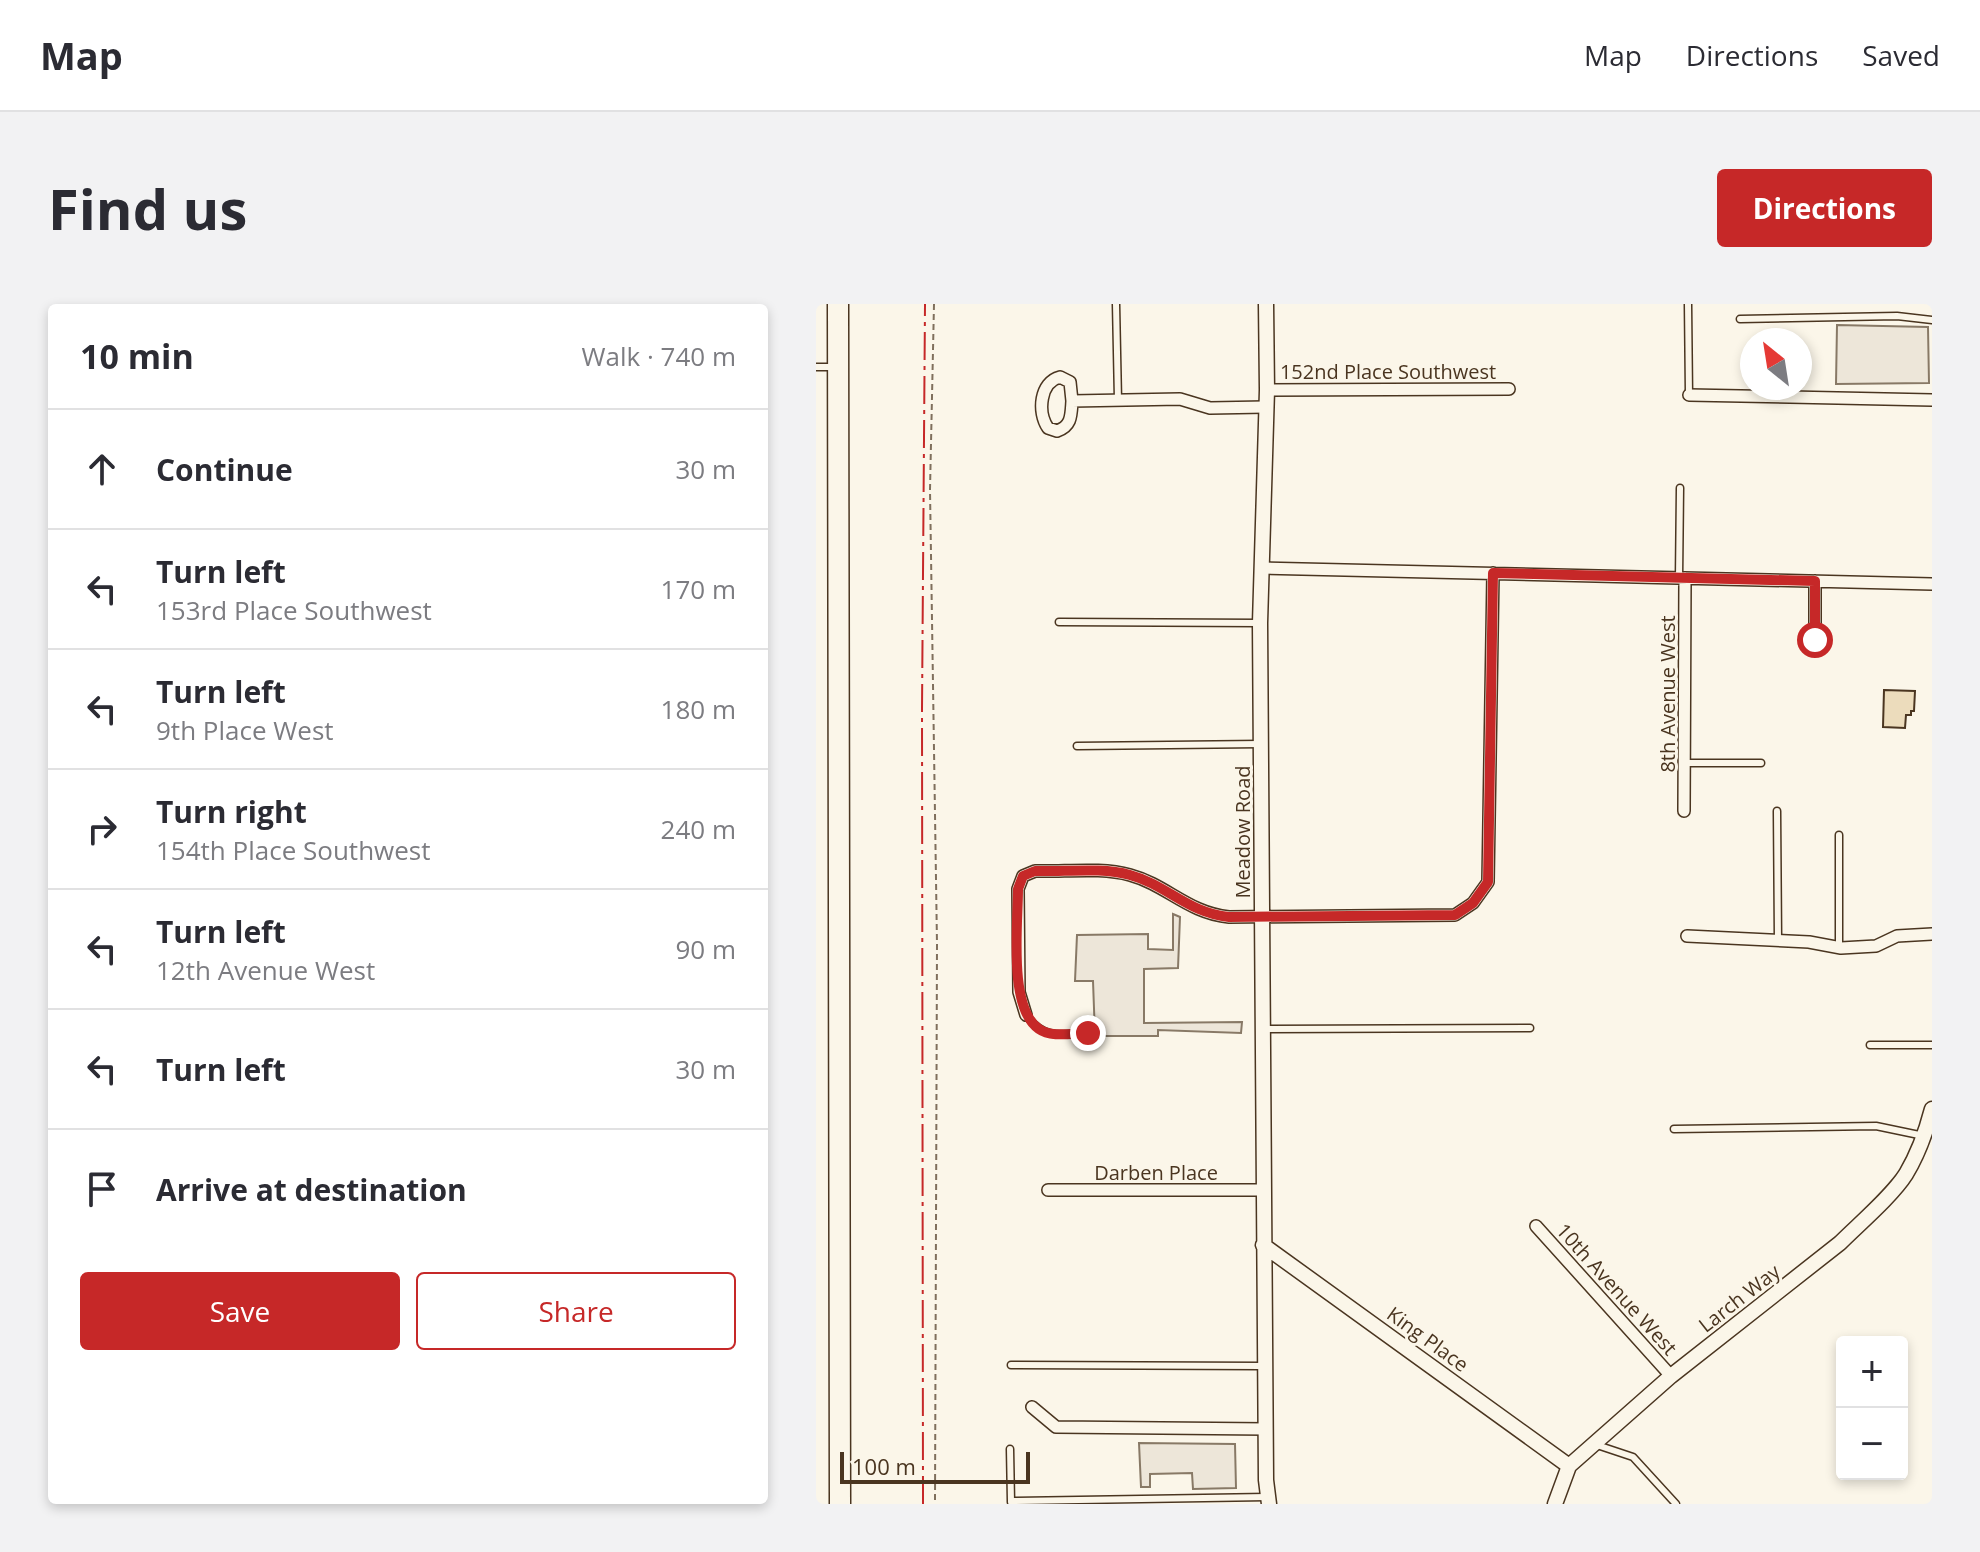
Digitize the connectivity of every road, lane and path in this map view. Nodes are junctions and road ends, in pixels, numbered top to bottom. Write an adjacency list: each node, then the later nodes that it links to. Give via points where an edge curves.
1 (838, 304): 9 (highway)
2 (934, 304): 62 (path, via 930,490 937,944)
3 (1116, 304): 15 (lane)
4 (1266, 304): 11 (street, Meadow Road)
5 (1688, 304): 12 (lane)
6 (1740, 319): 7 (lane)
7 (1932, 320)
8 (816, 367): 9 (lane)
9 (838, 367): 61 (highway)
10 (1509, 389): 11 (street, 152nd Place Southwest)
11 (1267, 390): 16 (street, Meadow Road)
12 (1689, 395): 13 (street)
13 (1932, 400)
14 (1072, 401): 14 (street, via 1070,382 1064,377 1046,385 1043,418 1048,428 1066,427); 15 (street, 152nd Place Southwest)
15 (1119, 401): 16 (street, 152nd Place Southwest, via 1180,399 1210,408)
16 (1265, 407): 18 (street, Meadow Road)
17 (1680, 488): 20 (lane)
18 (1261, 568): 19 (street); 24 (street, Meadow Road)
19 (1493, 573): 20 (street); 33 (street, via 1488,882 1473,903 1455,915)
20 (1682, 578): 21 (street); 28 (street, 8th Avenue West)
21 (1815, 581): 22 (street); 25 (street)
22 (1932, 584)
23 (1059, 622): 24 (lane)
24 (1260, 623): 26 (street, Meadow Road)
25 (1815, 640)
26 (1261, 744): 27 (lane); 33 (street, Meadow Road)
27 (1077, 746)
28 (1685, 763): 29 (lane); 30 (street, 8th Avenue West)
29 (1761, 763)
30 (1684, 811)
31 (1777, 811): 36 (lane)
32 (1839, 835): 37 (lane)
33 (1262, 917): 38 (street, via 1213,916 1144,880 1114,872 1035,871 1023,876 1018,889 1019,992); 40 (street, Meadow Road)
34 (1932, 934): 37 (street)
35 (1687, 936): 36 (street)
36 (1778, 941): 37 (street)
37 (1839, 948)
38 (1026, 1015): 41 (lane, via 1047,1033)
39 (1530, 1028): 40 (lane)
40 (1264, 1029): 48 (street, Meadow Road)
41 (1088, 1033)
42 (1870, 1045): 43 (lane)
43 (1932, 1045)
44 (1932, 1109): 46 (street, Larch Way)
45 (1674, 1129): 46 (lane, via 1876,1126)
46 (1924, 1136): 53 (street, Larch Way, via 1904,1176 1840,1243)
47 (1048, 1190): 48 (street, Darben Place)
48 (1263, 1190): 50 (street, Meadow Road)
49 (1536, 1226): 53 (street, 10th Avenue West)
50 (1263, 1245): 52 (street, Meadow Road); 58 (street, King Place)
51 (1011, 1365): 52 (lane)
52 (1267, 1366): 55 (street, Meadow Road)
53 (1671, 1376): 56 (street, Larch Way)
54 (1032, 1407): 55 (street, via 1056,1427)
55 (1266, 1429): 59 (street, Meadow Road)
56 (1594, 1444): 58 (street, Larch Way); 64 (lane, via 1633,1457)
57 (1010, 1449): 60 (lane)
58 (1569, 1466): 63 (street, Larch Way)
59 (1268, 1500): 60 (lane)
60 (1011, 1502)
61 (840, 1504)
62 (935, 1504)
63 (1555, 1504)
64 (1676, 1504)

